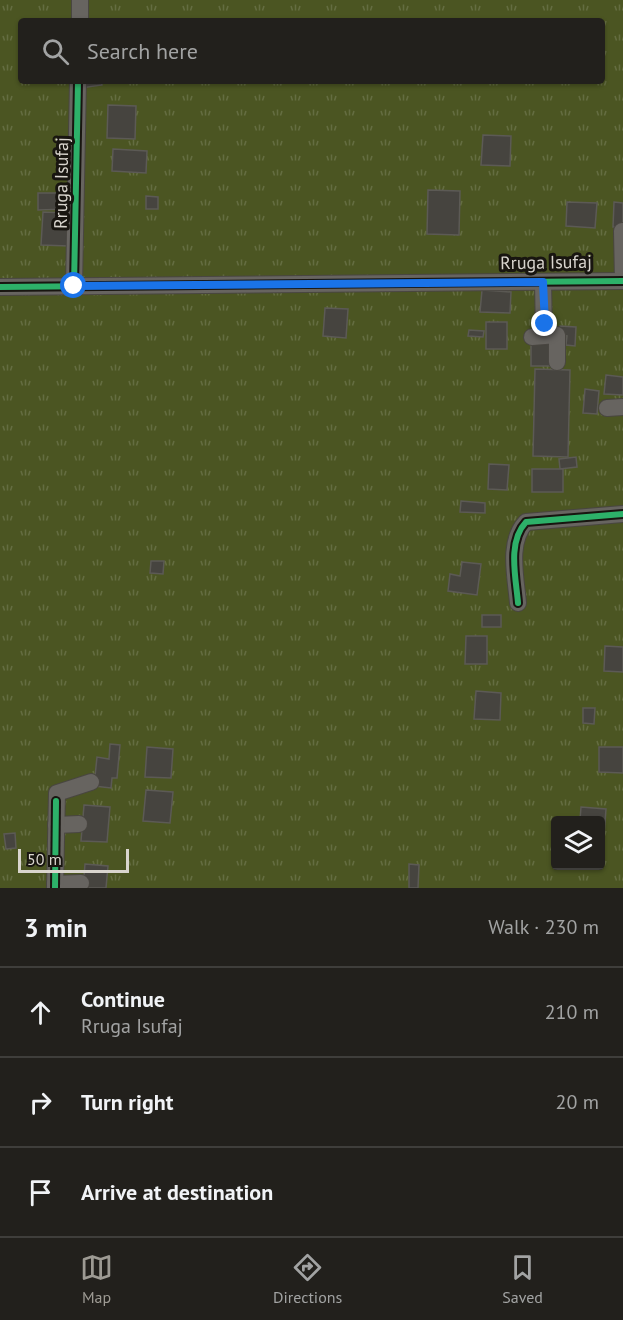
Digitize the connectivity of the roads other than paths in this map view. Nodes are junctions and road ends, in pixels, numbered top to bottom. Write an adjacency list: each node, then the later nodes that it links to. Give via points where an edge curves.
1 (80, 0): 2 (street)
2 (80, 18)
3 (78, 84): 7 (street, Rruga Isufaj)
4 (622, 231): 5 (street)
5 (623, 281): 6 (street, Rruga Isufaj)
6 (543, 282): 7 (street, Rruga Isufaj); 9 (street, via 538,336 557,336)
7 (74, 286): 8 (street, Rruga Isufaj)
8 (0, 287)
9 (557, 362)
10 (623, 514): 11 (street, via 526,522 515,547)
11 (518, 603)
12 (91, 782): 14 (street, via 57,793)
13 (79, 824): 14 (street)
14 (56, 825): 16 (street)
15 (81, 883): 16 (street)
16 (55, 886)

